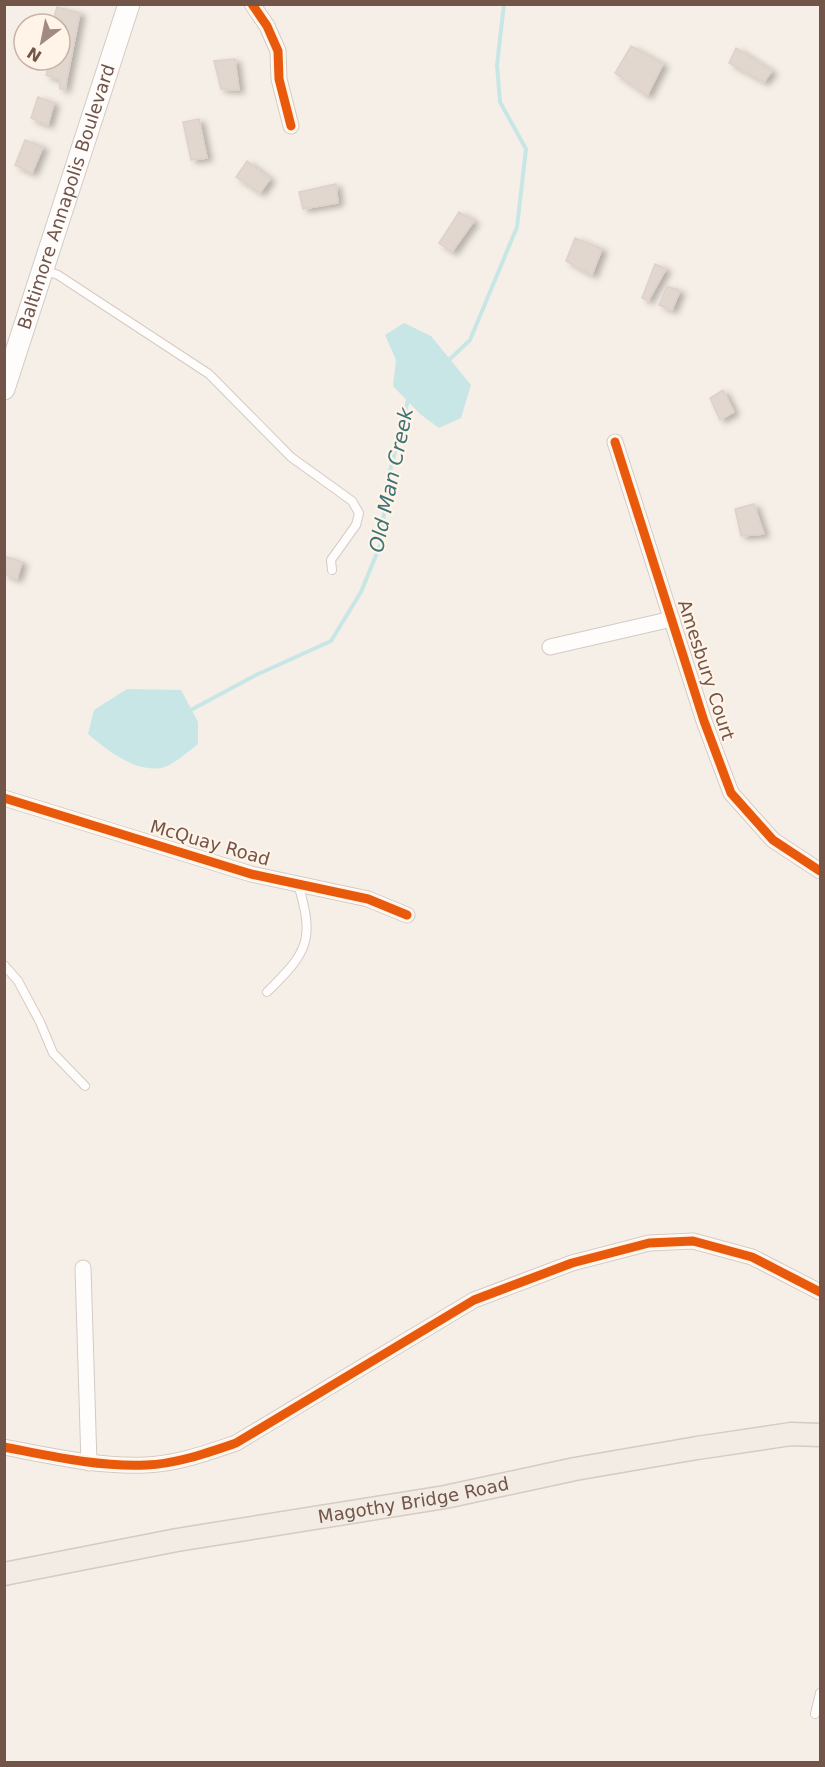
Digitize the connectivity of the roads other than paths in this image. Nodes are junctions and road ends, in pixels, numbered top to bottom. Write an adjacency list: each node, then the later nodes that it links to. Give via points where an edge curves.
1 (129, 4): 4 (main road, Baltimore Annapolis Boulevard)
2 (252, 4): 3 (street, via 278,51 279,79)
3 (291, 126)
4 (42, 270): 5 (main road, Baltimore Annapolis Boulevard); 7 (lane, via 58,275 209,374 291,457 352,501 359,513 356,525 331,560)
5 (4, 389)
6 (615, 442): 8 (street, Amesbury Court)
7 (332, 570)
8 (672, 619): 9 (street); 11 (street, Amesbury Court, via 731,793 773,840)
9 (550, 647)
10 (4, 798): 12 (street, McQuay Road, via 251,874)
11 (820, 872)
12 (298, 884): 13 (street, McQuay Road, via 368,898); 15 (lane, via 308,929 303,950)
13 (407, 915)
14 (4, 965): 16 (lane, via 18,981 53,1053)
15 (267, 992)
16 (86, 1086)
17 (83, 1268): 21 (street)
18 (820, 1292): 21 (street, via 752,1257 693,1241 649,1243 572,1263 474,1300 236,1443 199,1456 148,1465)
19 (820, 1436): 22 (main road, Magothy Bridge Road, via 791,1434 687,1450 445,1497 177,1540)
20 (4, 1447): 21 (street)
21 (89, 1464)
22 (4, 1574)
23 (820, 1693): 24 (lane)
24 (815, 1714)

